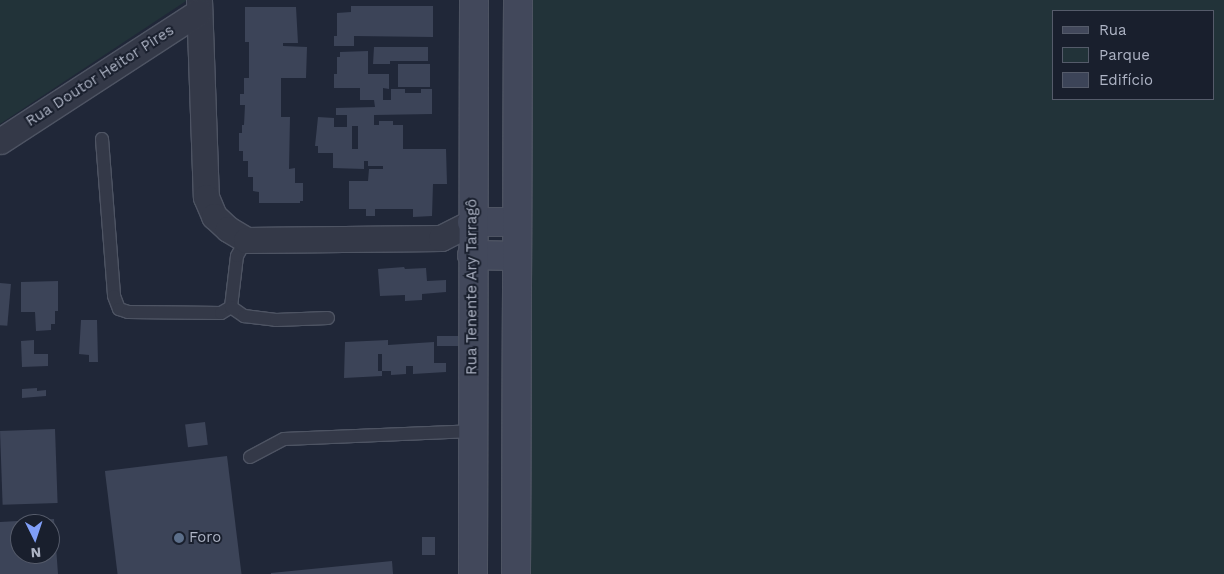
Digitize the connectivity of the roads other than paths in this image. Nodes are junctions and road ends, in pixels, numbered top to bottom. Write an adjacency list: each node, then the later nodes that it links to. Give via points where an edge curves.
1 (474, 0): 6 (main road, Rua Tenente Ary Tarragô)
2 (518, 0): 7 (main road)
3 (199, 6): 5 (street, Rua Doutor Heitor Pires); 9 (street, via 206,197 214,216 228,230)
4 (102, 140): 12 (lane, via 114,296 119,309 128,312 221,313)
5 (0, 141)
6 (472, 222): 7 (main road); 8 (street); 10 (main road, Rua Tenente Ary Tarragô)
7 (517, 222): 11 (main road)
8 (441, 238): 9 (street); 10 (street)
9 (246, 240): 12 (lane, via 236,256)
10 (472, 255): 11 (main road); 14 (main road, Rua Tenente Ary Tarragô)
11 (517, 256): 17 (main road)
12 (231, 307): 13 (lane, via 244,316 276,320)
13 (328, 318)
14 (472, 431): 15 (lane, via 284,439); 16 (main road, Rua Tenente Ary Tarragô)
15 (250, 457)
16 (473, 574)
17 (516, 574)

